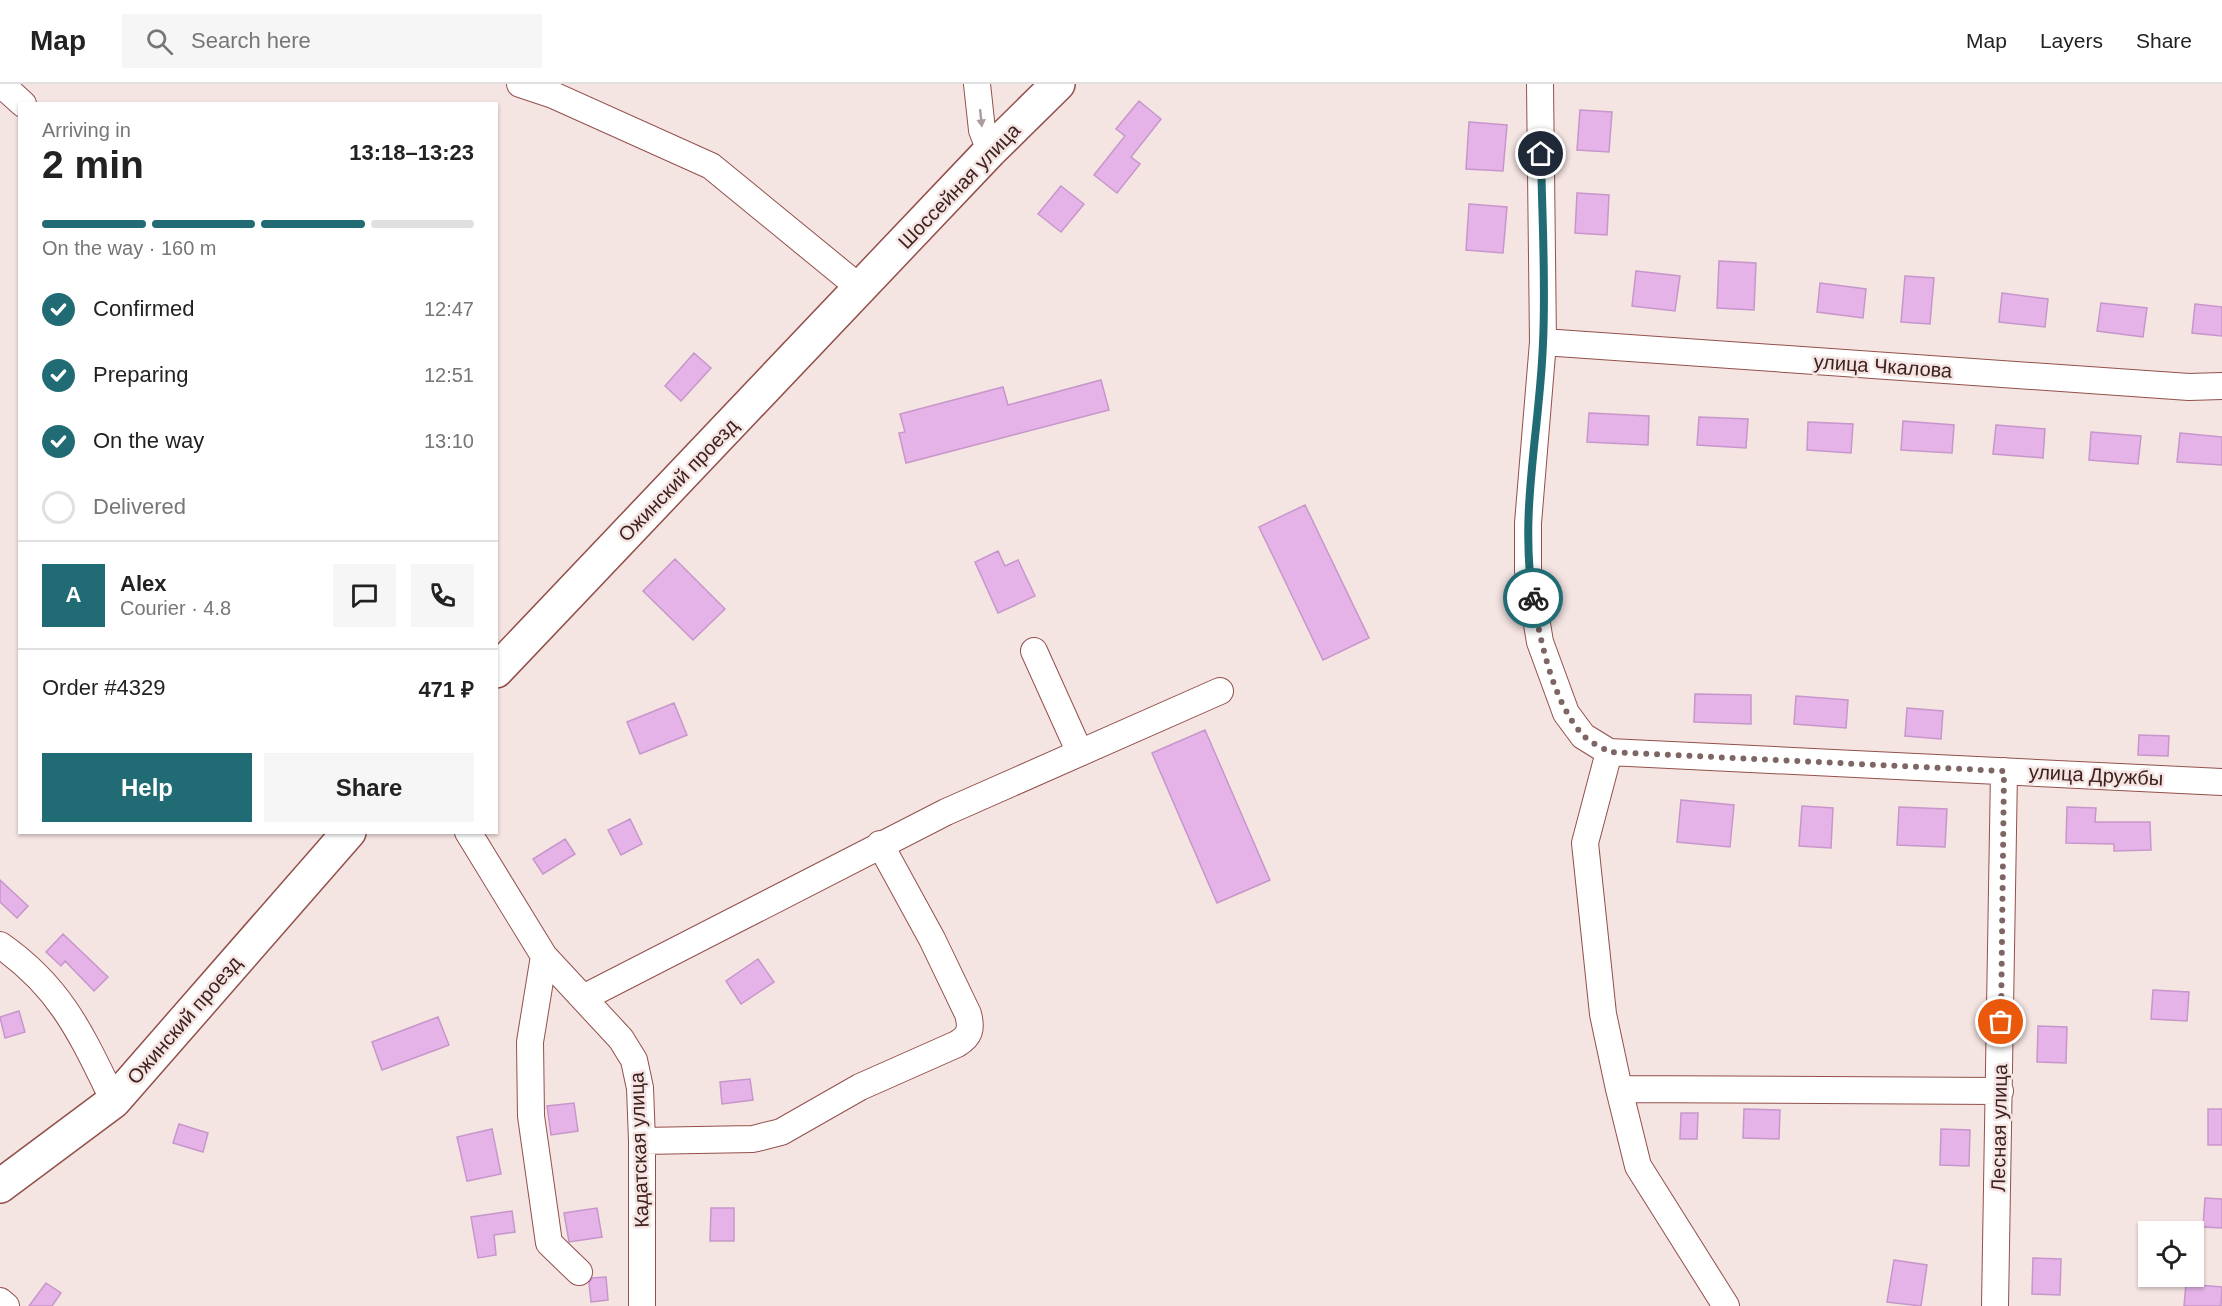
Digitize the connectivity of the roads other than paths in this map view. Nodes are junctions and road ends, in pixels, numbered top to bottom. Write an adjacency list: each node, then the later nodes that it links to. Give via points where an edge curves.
1 (1, 84): 6 (street)
2 (520, 84): 8 (street, via 711,166)
3 (977, 84): 7 (street, one-way to 7, via 982,130)
4 (1058, 84): 7 (main road, Шоссейная улица)
5 (1540, 84): 9 (street)
6 (21, 102)
7 (990, 151): 8 (main road, Шоссейная улица)
8 (860, 288): 12 (main road, Ожинский проезд)
9 (1543, 342): 10 (street, улица Чкалова); 14 (street, via 1528,523 1528,570 1538,632 1566,713 1583,736)
10 (2222, 386)
11 (1034, 651): 15 (street)
12 (498, 669)
13 (1220, 691): 15 (street)
14 (1610, 752): 16 (street, улица Дружбы); 24 (street, via 1585,843 1603,1014)
15 (1080, 753): 20 (street)
16 (2004, 771): 17 (street, улица Дружбы); 25 (street, Лесная улица)
17 (2222, 782)
18 (347, 834): 26 (main road, Ожинский проезд)
19 (469, 834): 22 (street, Кадатская улица)
20 (880, 844): 23 (street); 27 (street, via 968,1014 971,1027 967,1038 860,1087 781,1132 753,1139)
21 (0, 945): 26 (street, via 18,957 55,994 80,1032)
22 (544, 956): 23 (street, Кадатская улица); 29 (street, via 530,1042 531,1116 549,1243)
23 (583, 998): 27 (street, Кадатская улица, via 621,1039 634,1060 640,1088)
24 (1619, 1089): 25 (street); 33 (street, via 1638,1166)
25 (2000, 1091): 34 (street, Лесная улица)
26 (114, 1101): 28 (main road, Ожинский проезд)
27 (642, 1141): 32 (street, Кадатская улица)
28 (0, 1186)
29 (579, 1272)
30 (0, 1301): 31 (street)
31 (6, 1306)
32 (642, 1306)
33 (1726, 1306)
34 (1995, 1306)

